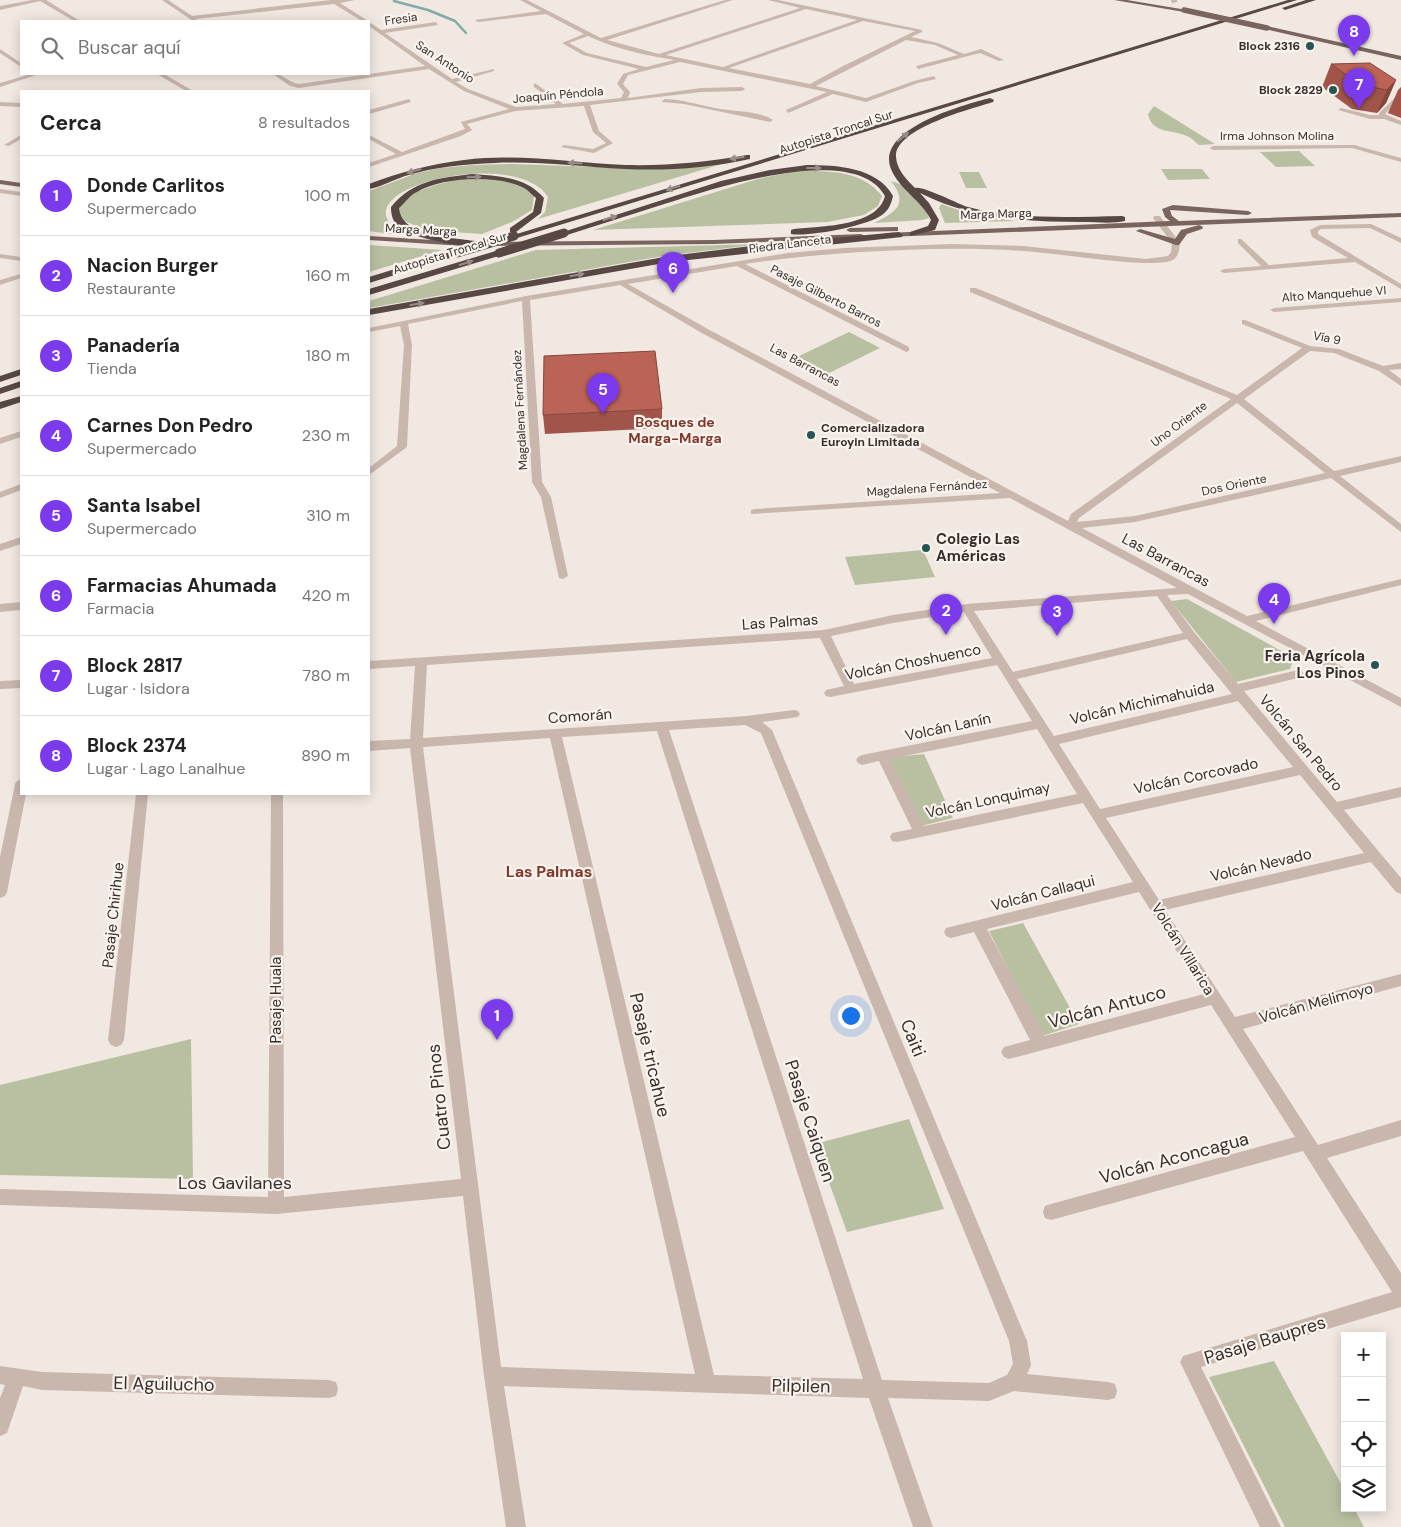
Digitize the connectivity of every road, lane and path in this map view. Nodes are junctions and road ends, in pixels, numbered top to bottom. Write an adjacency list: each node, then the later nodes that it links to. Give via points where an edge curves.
1 (41, 0): 12 (street); 14 (street)
2 (165, 0): 15 (street)
3 (352, 0): 10 (street)
4 (523, 0): 13 (street)
5 (730, 0): 25 (street)
6 (771, 0): 11 (street)
7 (1117, 0): 29 (main road, bridge, via 1184,10)
8 (1294, 0): 66 (highway, Autopista Troncal Sur)
9 (1312, 0): 47 (highway, Autopista Troncal Sur)
10 (333, 1): 15 (street); 16 (street)
11 (807, 7): 18 (street); 28 (street)
12 (0, 8)
13 (546, 12): 17 (street); 22 (street)
14 (75, 20)
15 (194, 20)
16 (363, 20)
17 (478, 20)
18 (860, 20): 24 (street, via 920,31); 35 (street)
19 (436, 24): 21 (street, Fresia)
20 (370, 25): 21 (street, San Antonio)
21 (381, 32): 23 (street, Fresia); 33 (street, San Antonio)
22 (586, 32): 25 (street); 36 (street, via 565,43 585,54)
23 (370, 33)
24 (906, 38): 27 (street, via 936,44); 46 (street)
25 (601, 40): 28 (street)
26 (0, 51): 32 (street)
27 (963, 55): 31 (street, via 981,51); 34 (street)
28 (659, 56): 30 (street)
29 (1401, 58)
30 (680, 60): 35 (street); 36 (street)
31 (1001, 60)
32 (20, 64)
33 (430, 67): 41 (street, via 299,86); 43 (street, San Antonio)
34 (918, 67)
35 (721, 68): 46 (street)
36 (646, 69): 52 (street, via 626,74 620,84 627,92)
37 (492, 70): 43 (street)
38 (32, 75): 44 (street)
39 (162, 75): 40 (street); 48 (street)
40 (173, 75)
41 (277, 75)
42 (934, 78): 50 (street, via 866,100)
43 (452, 81): 59 (street, San Antonio, via 466,90)
44 (0, 84)
45 (535, 85): 57 (street)
46 (811, 86): 50 (street)
47 (1022, 88): 75 (highway, one-way to 47, via 894,168 892,153 896,143 907,133); 78 (highway, Autopista Troncal Sur)
48 (188, 90)
49 (742, 90): 52 (street, Joaquín Péndola, via 702,90)
50 (832, 92): 61 (street)
51 (1401, 94): 63 (street, via 1381,112)
52 (624, 99): 54 (street, Joaquín Péndola)
53 (409, 101): 62 (street)
54 (607, 102): 55 (street, Joaquín Péndola); 64 (street, via 677,101)
55 (586, 103): 57 (street, Joaquín Péndola); 70 (street, via 596,132 610,143 594,151)
56 (0, 104): 58 (street)
57 (560, 104): 59 (street, Joaquín Péndola)
58 (20, 105)
59 (515, 109): 72 (street, Joaquín Péndola, via 463,123 469,130)
60 (1341, 110): 63 (street)
61 (788, 111)
62 (370, 112)
63 (1384, 117): 65 (street)
64 (770, 120)
65 (1401, 122)
66 (853, 132): 79 (highway, one-way to 79, via 741,158 668,166 628,167 510,159 469,161 418,170); 105 (highway, Autopista Troncal Sur, one-way to 105, bridge)
67 (20, 138): 69 (street)
68 (370, 138): 72 (street)
69 (7, 145)
70 (564, 147)
71 (1213, 148): 73 (street, Irma Johnson Molina, via 1341,147)
72 (401, 154): 74 (street, Joaquín Péndola)
73 (1401, 162)
74 (370, 165)
75 (902, 179): 88 (highway, via 944,202 990,213 1050,219); 94 (highway, via 929,208 935,220)
76 (0, 182): 77 (main road)
77 (20, 183)
78 (715, 186): 96 (highway, one-way to 96, via 793,168 822,168 867,177 884,187 889,196 885,208 868,219 845,226); 118 (highway, Autopista Troncal Sur, one-way to 78, bridge)
79 (370, 187)
80 (0, 191): 81 (street)
81 (20, 194)
82 (1401, 208): 85 (main road, Marga Marga)
83 (1401, 215): 84 (main road, Marga Marga)
84 (1363, 216): 86 (main road, Marga Marga); 93 (street, Alto Manquehue VI)
85 (1168, 217): 87 (main road, Marga Marga); 90 (main road)
86 (1350, 217): 89 (main road, Marga Marga); 92 (street)
87 (1157, 218): 88 (main road, Marga Marga); 91 (street)
88 (1122, 219): 94 (main road, Marga Marga)
89 (1261, 219): 90 (main road, Marga Marga); 103 (main road, via 1192,228)
90 (1179, 224): 91 (main road, Marga Marga)
91 (1162, 225): 95 (main road, Marga Marga); 103 (street)
92 (1361, 225): 93 (street, Alto Manquehue VI); 108 (street, Alto Manquehue VI, via 1314,230 1315,235)
93 (1371, 226): 101 (street, Alto Manquehue VI)
94 (932, 228): 96 (main road, Marga Marga); 97 (highway)
95 (1100, 228): 97 (main road, Marga Marga); 103 (main road, via 1145,231)
96 (794, 232): 102 (main road, Marga Marga)
97 (913, 234): 98 (main road, Marga Marga)
98 (899, 235): 102 (main road, Marga Marga, via 714,242); 122 (highway, one-way to 98, via 670,259)
99 (370, 238): 104 (main road, Marga Marga)
100 (1241, 241): 110 (street)
101 (1401, 241)
102 (593, 242): 104 (main road, Marga Marga)
103 (1175, 242): 109 (street, Piedra Lanceta, via 1175,253 1158,261 1023,248 952,246 844,250)
104 (478, 244): 105 (highway, one-way to 105, bridge, via 413,232 394,216 395,206 402,197 414,189 452,178 494,177 528,186 540,198 542,203 538,213 528,222 500,236)
105 (457, 253): 113 (highway, Autopista Troncal Sur)
106 (0, 256): 107 (street)
107 (20, 259)
108 (1357, 260): 110 (street); 116 (street, Alto Manquehue VI)
109 (737, 263): 114 (street, Piedra Lanceta); 127 (street, Pasaje Gilberto Barros)
110 (1268, 267): 111 (street)
111 (1224, 271)
112 (20, 276): 115 (street)
113 (370, 280)
114 (620, 282): 119 (street, Piedra Lanceta); 145 (street, Las Barrancas)
115 (0, 283)
116 (1401, 287)
117 (973, 290): 136 (street)
118 (370, 292)
119 (526, 298): 124 (street, Piedra Lanceta); 151 (street, Magdalena Fernández, via 538,482 546,497)
120 (1399, 302): 121 (street, Alto Manquehue VI)
121 (1274, 310)
122 (370, 312)
123 (1245, 322): 126 (street, Vía 9)
124 (404, 323): 125 (street, Piedra Lanceta); 141 (street, via 408,345 402,447)
125 (370, 330)
126 (1308, 348): 129 (street, Vía 9, via 1336,351); 136 (street, Uno Oriente)
127 (906, 349)
128 (1401, 366): 129 (street)
129 (1382, 369): 132 (street, Vía 9)
130 (20, 372): 131 (highway)
131 (0, 379)
132 (1401, 383)
133 (20, 384): 134 (highway)
134 (0, 391)
135 (20, 399): 137 (highway)
136 (1238, 399): 142 (street); 147 (street, Uno Oriente, via 1075,516)
137 (0, 406)
138 (20, 434): 139 (street)
139 (0, 441)
140 (1401, 459): 142 (street, Dos Oriente)
141 (370, 471)
142 (1333, 475): 147 (street, Dos Oriente, via 1135,519); 148 (street)
143 (20, 488): 144 (street)
144 (0, 495)
145 (1012, 495): 146 (street, Magdalena Fernández); 147 (street, Las Barrancas)
146 (754, 512)
147 (1070, 526): 153 (street, Las Barrancas)
148 (1401, 529)
149 (20, 540): 150 (street)
150 (0, 548)
151 (564, 576)
152 (1401, 582): 158 (street)
153 (1191, 590): 154 (street, Las Palmas); 158 (street, Las Barrancas)
154 (1160, 593): 157 (street, Las Palmas); 160 (street, Volcán San Pedro)
155 (20, 606): 156 (street)
156 (0, 608)
157 (967, 608): 159 (street, Las Palmas); 161 (street, Volcán Villarica)
158 (1244, 620): 171 (street, Las Barrancas)
159 (824, 634): 162 (street, Las Palmas); 168 (street)
160 (1190, 635): 165 (street); 170 (street, Volcán San Pedro)
161 (1001, 660): 165 (street, Volcán Villarica); 168 (street, Volcán Choshuenco)
162 (421, 662): 163 (street, Las Palmas); 178 (street, Cuatro Pinos)
163 (370, 665)
164 (1298, 674): 170 (street, Volcán Michimahuida)
165 (1012, 676): 174 (street, Volcán Villarica)
166 (20, 684): 167 (street)
167 (0, 685)
168 (852, 689): 169 (street, Volcán Choshuenco)
169 (830, 693)
170 (1238, 693): 177 (street, Volcán Michimahuida); 182 (street, Volcán San Pedro)
171 (1401, 703)
172 (794, 714): 173 (street, Comorán)
173 (747, 720): 175 (street, Comorán); 215 (street, Caiti, via 766,730 1018,1341 1022,1365)
174 (1041, 724): 177 (street, Volcán Villarica); 180 (street, Volcán Lanín)
175 (662, 727): 176 (street, Comorán); 217 (street, Pasaje Caiquen)
176 (555, 735): 178 (street, Comorán); 216 (street, Pasaje tricahue)
177 (1050, 741): 187 (street, Volcán Villarica)
178 (416, 744): 179 (street, Comorán); 207 (street, Cuatro Pinos)
179 (370, 746)
180 (883, 756): 181 (street, Volcán Lanín); 190 (street)
181 (862, 760)
182 (1302, 770): 188 (street, Volcán San Pedro); 189 (street, Volcán Corcovado)
183 (20, 789): 195 (street)
184 (1401, 792): 188 (street)
185 (142, 795): 202 (street, Pasaje Chirihue)
186 (277, 795): 209 (street, Pasaje Huala)
187 (1086, 797): 189 (street, Volcán Villarica); 190 (street, Volcán Lonquimay)
188 (1335, 807): 192 (street, Volcán San Pedro)
189 (1097, 815): 193 (street, Volcán Villarica)
190 (920, 831): 191 (street, Volcán Lonquimay)
191 (897, 837)
192 (1372, 856): 194 (street, Volcán San Pedro); 196 (street, Volcán Nevado)
193 (1143, 885): 196 (street, Volcán Villarica); 197 (street, Volcán Callaqui)
194 (1401, 888)
195 (0, 892)
196 (1157, 906): 200 (street, Volcán Villarica)
197 (978, 926): 198 (street, Volcán Callaqui); 203 (street)
198 (951, 932)
199 (1401, 980): 201 (street, Volcán Melimoyo)
200 (1214, 998): 201 (street, Volcán Villarica); 203 (street, Volcán Antuco)
201 (1231, 1025): 206 (street, Volcán Villarica)
202 (116, 1040)
203 (1040, 1044): 204 (street, Volcán Antuco)
204 (1009, 1052)
205 (1401, 1128): 206 (street, Volcán Aconcagua)
206 (1310, 1148): 210 (street, Volcán Aconcagua); 211 (street, Volcán Villarica)
207 (469, 1187): 209 (street, Los Gavilanes); 214 (street, Cuatro Pinos)
208 (0, 1197): 209 (street, Los Gavilanes)
209 (276, 1206)
210 (1051, 1212)
211 (1401, 1289)
212 (1401, 1298): 223 (street, Pasaje Baupres, via 1189,1362)
213 (8, 1375): 218 (street, El Aguilucho, via 42,1381); 220 (street)
214 (493, 1376): 216 (street, Pilpilen); 221 (street, Cuatro Pinos)
215 (1014, 1382): 217 (street, Pilpilen, via 990,1392); 219 (street, Pilpilen)
216 (706, 1384): 217 (street, Pilpilen)
217 (875, 1388): 222 (street, Pasaje Caiquen)
218 (329, 1389)
219 (1108, 1391)
220 (0, 1426)
221 (516, 1527)
222 (923, 1527)
223 (1271, 1527)

